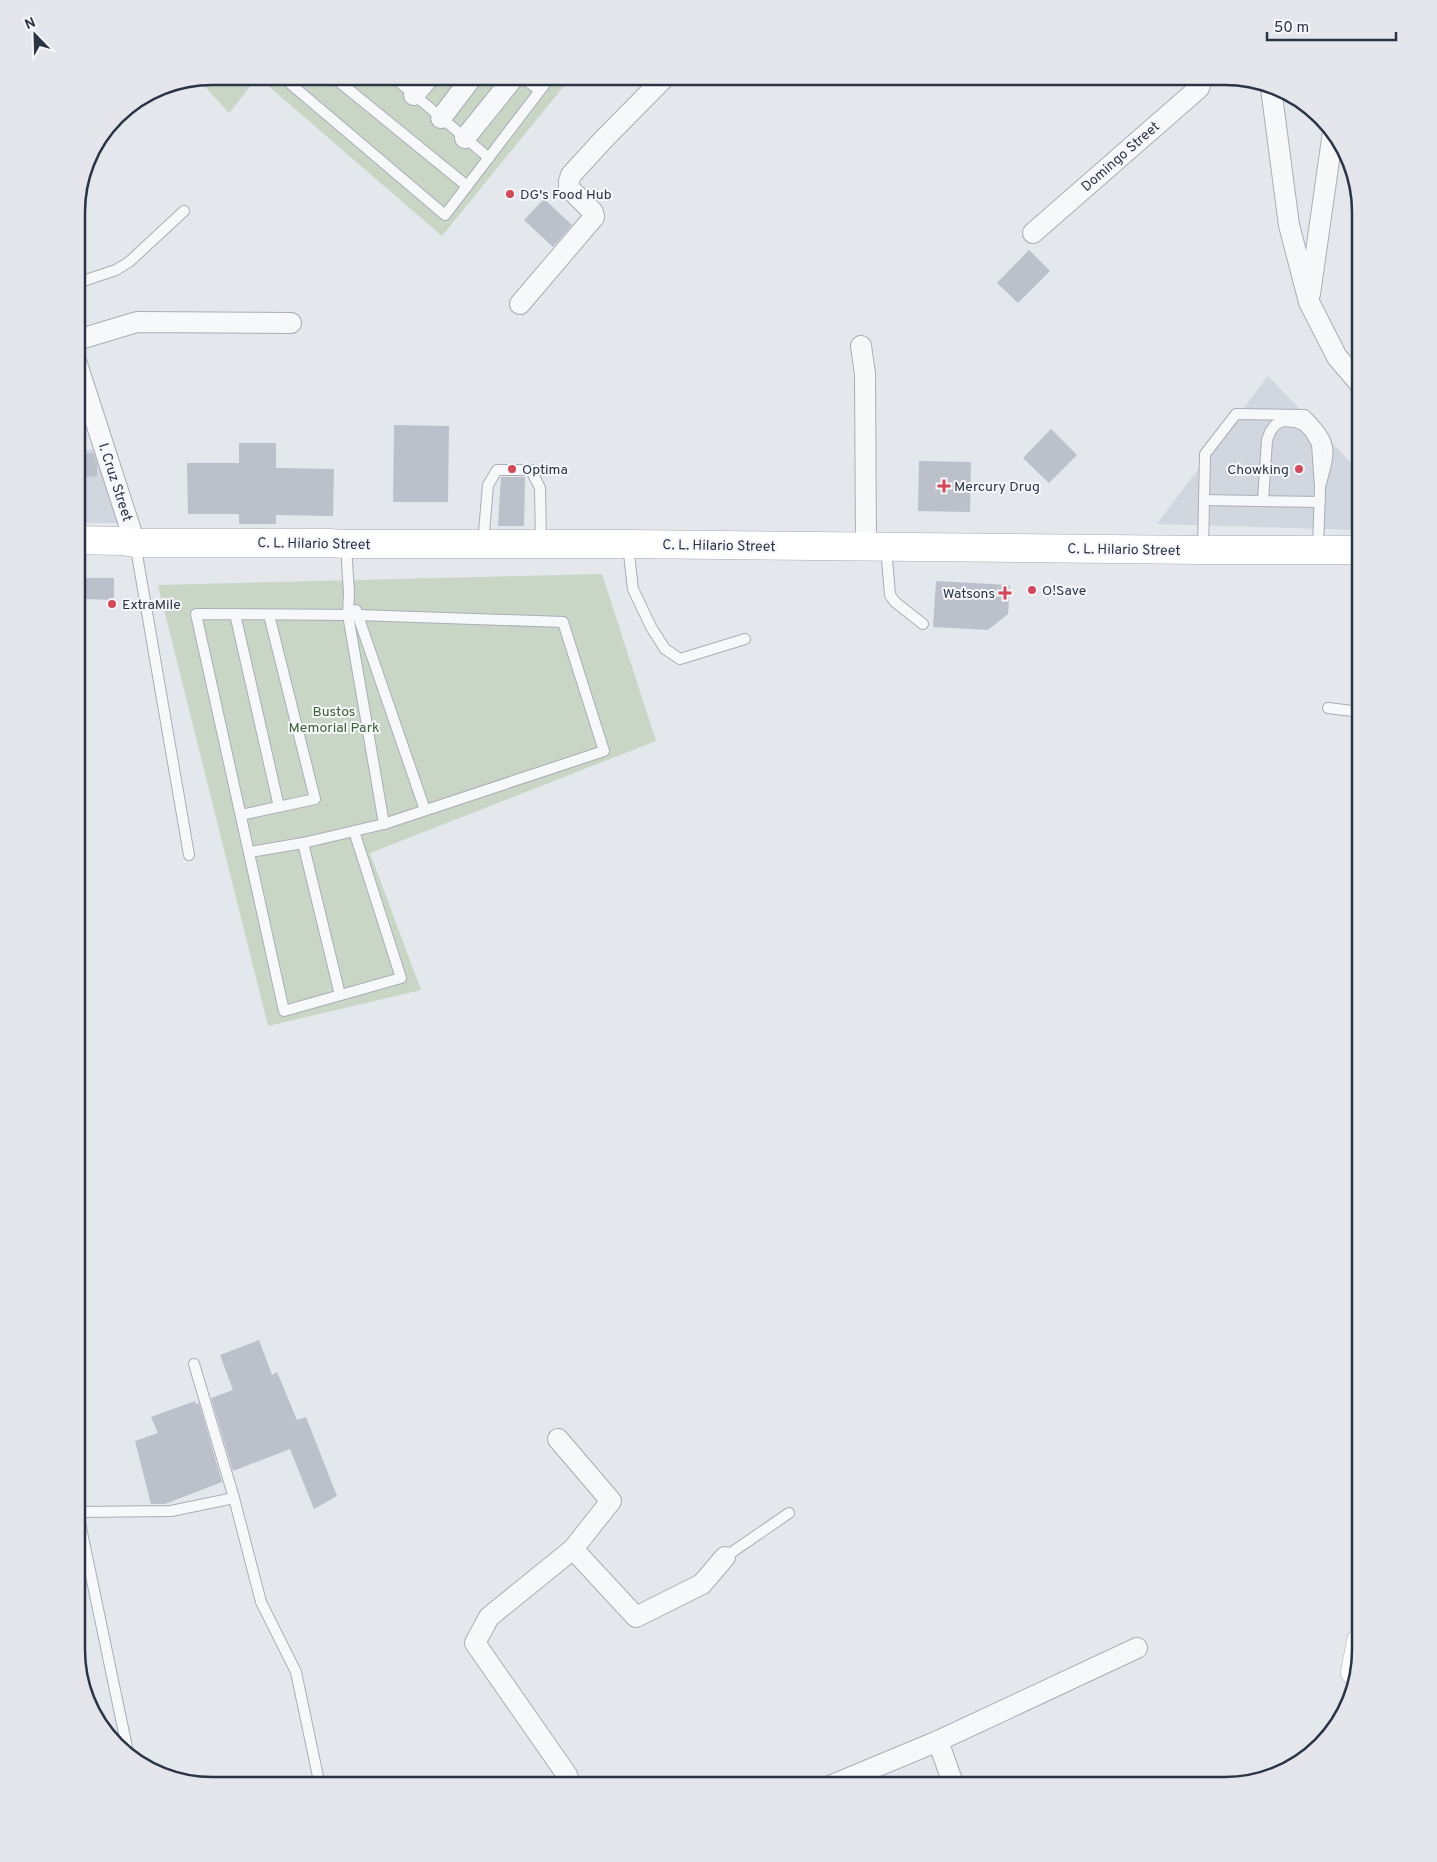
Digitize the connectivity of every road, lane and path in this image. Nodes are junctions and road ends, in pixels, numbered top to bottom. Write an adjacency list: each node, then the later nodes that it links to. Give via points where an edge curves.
1 (294, 85): 18 (lane, via 446,215)
2 (343, 85): 18 (lane)
3 (402, 85): 13 (lane)
4 (422, 85): 13 (street)
5 (466, 85): 14 (street)
6 (508, 85): 15 (street)
7 (532, 85): 11 (lane)
8 (543, 85): 11 (lane)
9 (657, 85): 23 (street, via 572,175 569,188 593,212 594,217)
10 (1200, 85): 20 (street, Domingo Street)
11 (539, 90): 17 (lane)
12 (1272, 94): 22 (street, via 1289,225)
13 (414, 95): 14 (lane)
14 (441, 118): 15 (lane)
15 (466, 138): 17 (lane)
16 (1332, 143): 22 (street)
17 (488, 158): 18 (lane)
18 (467, 186)
19 (184, 211): 21 (lane, via 128,262 116,270)
20 (1033, 233)
21 (85, 280)
22 (1309, 302): 27 (street, via 1337,357)
23 (520, 304)
24 (291, 324): 25 (street, via 137,322)
25 (85, 337)
26 (861, 346): 39 (street)
27 (1352, 374)
28 (85, 391): 34 (street, I. Cruz Street)
29 (1320, 487): 30 (lane, via 1327,461 1327,442 1305,415 1236,414 1205,454); 31 (lane, via 1317,444 1310,432 1295,422 1282,422 1275,425 1267,440); 32 (lane)
30 (1204, 500): 31 (lane); 40 (lane)
31 (1263, 501): 32 (lane)
32 (1320, 502): 41 (lane)
33 (85, 540): 34 (main road, C. L. Hilario Street)
34 (135, 543): 35 (main road, C. L. Hilario Street); 57 (lane)
35 (346, 544): 36 (main road, C. L. Hilario Street); 45 (lane, via 348,594)
36 (483, 544): 37 (main road, C. L. Hilario Street); 37 (lane, via 488,484 497,470 531,470 540,488)
37 (541, 544): 38 (main road, C. L. Hilario Street)
38 (628, 544): 39 (main road, C. L. Hilario Street); 47 (lane, via 633,589 665,648 680,659)
39 (876, 546): 40 (main road, C. L. Hilario Street); 46 (lane, via 890,595)
40 (1203, 550): 41 (main road, C. L. Hilario Street)
41 (1318, 550): 42 (main road, C. L. Hilario Street)
42 (1352, 550)
43 (235, 614): 44 (lane); 50 (lane); 52 (lane, via 196,614)
44 (269, 615): 45 (lane); 50 (lane, via 315,799)
45 (353, 615): 51 (lane); 51 (lane, via 563,622 604,751); 53 (lane)
46 (923, 624)
47 (745, 639)
48 (1328, 708): 49 (lane)
49 (1352, 711)
50 (279, 807): 52 (lane)
51 (425, 810): 53 (lane)
52 (241, 815): 56 (lane)
53 (384, 824): 54 (lane)
54 (354, 832): 55 (lane); 58 (lane, via 401,978)
55 (303, 843): 56 (lane); 58 (lane)
56 (250, 852): 58 (lane, via 284,1011)
57 (189, 855)
58 (340, 995)
59 (194, 1364): 61 (lane)
60 (558, 1439): 65 (street, via 610,1501)
61 (234, 1498): 62 (lane, via 171,1512); 70 (lane, via 261,1602 296,1672)
62 (85, 1508)
63 (789, 1513): 66 (lane)
64 (85, 1546): 69 (lane)
65 (573, 1549): 66 (street, via 636,1617 702,1584); 71 (street, via 489,1617 475,1643)
66 (725, 1557)
67 (1137, 1648): 68 (street)
68 (938, 1741): 72 (street); 73 (street)
69 (126, 1744)
70 (318, 1777)
71 (568, 1777)
72 (852, 1777)
73 (951, 1777)

